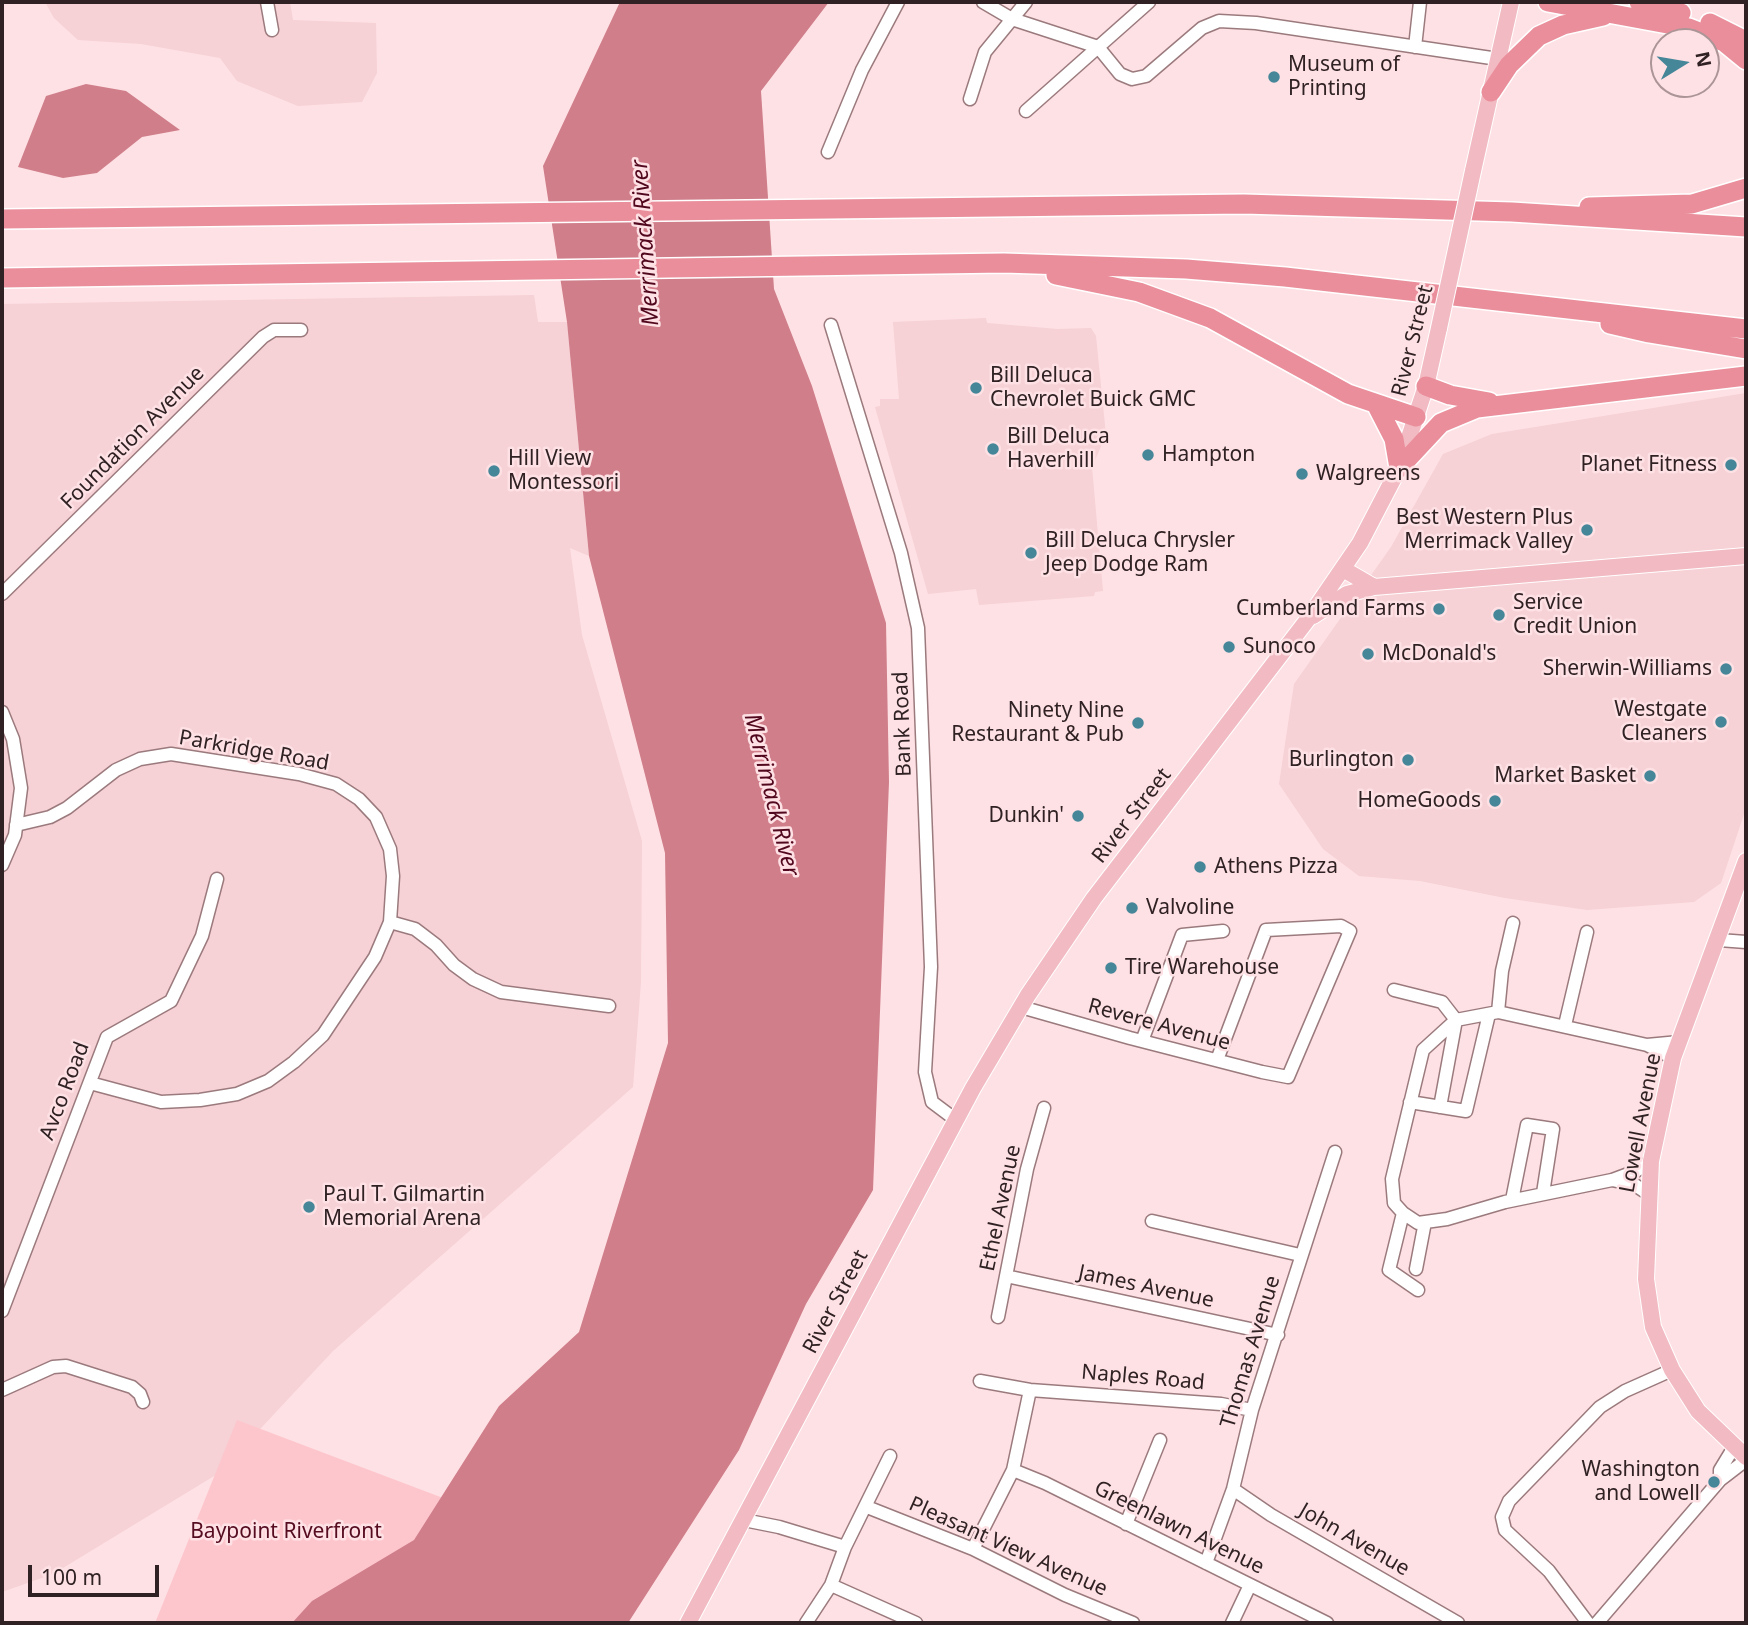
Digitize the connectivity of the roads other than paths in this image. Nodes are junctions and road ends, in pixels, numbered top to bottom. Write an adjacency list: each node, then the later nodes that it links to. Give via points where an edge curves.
1 (267, 2): 12 (street)
2 (898, 2): 21 (street, via 862,70)
3 (983, 2): 11 (street)
4 (1026, 2): 11 (street)
5 (1149, 2): 14 (street)
6 (1420, 2): 15 (street)
7 (1511, 2): 16 (main road, River Street)
8 (1548, 2): 10 (highway)
9 (1639, 2): 13 (highway, via 1692,16)
10 (1619, 15): 17 (highway, via 1689,28 1724,42); 18 (highway, via 1563,24 1539,36 1509,65)
11 (1012, 19): 14 (street); 19 (street, via 985,52)
12 (272, 30)
13 (1746, 41)
14 (1098, 47): 15 (street, via 1120,74 1132,79 1146,76 1202,28 1219,20); 20 (street)
15 (1415, 47): 16 (street)
16 (1498, 60): 18 (main road, River Street)
17 (1746, 60)
18 (1491, 92): 36 (main road, River Street, bridge)
19 (970, 99)
20 (1026, 111)
21 (828, 152)
22 (1746, 188): 23 (highway, via 1692,204)
23 (1512, 212): 24 (highway, via 1244,204); 25 (highway)
24 (2, 219)
25 (1746, 227)
26 (1004, 263): 28 (highway); 30 (highway, via 1260,275); 38 (highway, via 1172,303 1210,318)
27 (2, 278): 28 (highway)
28 (39, 278): 29 (highway)
29 (2, 284)
30 (1541, 306): 32 (highway); 34 (highway, via 1649,333)
31 (831, 325): 72 (street, Bank Road, via 901,553 918,628 931,967 925,1072 932,1102)
32 (1746, 329)
33 (301, 330): 44 (street, Foundation Avenue, via 274,330 249,350)
34 (1746, 349)
35 (1746, 376): 37 (highway)
36 (1426, 386): 37 (highway); 39 (main road, River Street)
37 (1497, 404): 40 (highway, via 1441,424)
38 (1377, 406): 39 (highway); 40 (highway, via 1394,439)
39 (1416, 417): 40 (main road, River Street)
40 (1399, 468): 42 (main road, River Street)
41 (1746, 556): 43 (main road)
42 (1343, 569): 43 (main road); 45 (main road, River Street)
43 (1374, 587): 45 (main road, via 1347,594)
44 (2, 594)
45 (1308, 619): 59 (main road, River Street, via 1094,898)
46 (2, 712): 47 (street, via 21,788)
47 (16, 825): 49 (street); 51 (street, Parkridge Road, via 67,808 116,770 140,759 171,754 299,774 336,784 376,817 392,862)
48 (1746, 861): 55 (main road, Lowell Avenue)
49 (2, 865)
50 (217, 879): 68 (street, Avco Road, via 202,936 171,1001 107,1037)
51 (390, 922): 58 (street, via 415,929 473,979 501,992); 68 (street, Parkridge Road, via 375,957 323,1035 268,1081 237,1094 161,1101)
52 (1513, 923): 60 (street)
53 (1223, 931): 63 (street, via 1182,934)
54 (1587, 932): 62 (street)
55 (1718, 940): 56 (street); 64 (main road, Lowell Avenue)
56 (1746, 942)
57 (1394, 990): 61 (street, via 1442,1002)
58 (609, 1006)
59 (1021, 1007): 63 (street, Revere Avenue); 72 (main road, River Street)
60 (1493, 1013): 61 (street); 62 (street); 70 (street, via 1466,1111)
61 (1456, 1020): 69 (street, via 1423,1050); 70 (street)
62 (1565, 1025): 65 (street)
63 (1142, 1041): 67 (street, Revere Avenue)
64 (1679, 1042): 65 (street); 66 (main road, Lowell Avenue)
65 (1647, 1045): 66 (street)
66 (1673, 1058): 74 (main road, Lowell Avenue)
67 (1217, 1060): 67 (street, Revere Avenue, via 1265,930 1341,926 1350,931 1288,1077)
68 (90, 1083): 86 (street, Avco Road)
69 (1410, 1102): 70 (street); 79 (street, via 1392,1179 1394,1203)
70 (1440, 1107)
71 (1044, 1108): 84 (street, Ethel Avenue)
72 (957, 1120): 102 (main road, River Street)
73 (1335, 1152): 82 (street, Thomas Avenue)
74 (1651, 1161): 75 (street); 77 (main road, Lowell Avenue)
75 (1612, 1180): 76 (street); 77 (street)
76 (1543, 1193): 78 (street); 78 (street, via 1553,1129 1527,1125)
77 (1647, 1193): 89 (main road, Lowell Avenue, via 1648,1304)
78 (1513, 1200): 81 (street)
79 (1403, 1213): 81 (street, via 1418,1223); 85 (street, via 1390,1270)
80 (1152, 1221): 82 (street)
81 (1425, 1222): 83 (street)
82 (1300, 1255): 88 (street, Thomas Avenue)
83 (1416, 1269)
84 (1006, 1276): 87 (street, Ethel Avenue); 88 (street, James Avenue)
85 (1418, 1290)
86 (2, 1311)
87 (998, 1317)
88 (1278, 1335): 94 (street, Thomas Avenue)
89 (1672, 1370): 96 (main road, Lowell Avenue, via 1698,1411); 116 (street, via 1600,1407 1509,1501 1502,1517 1505,1530 1549,1571)
90 (981, 1381): 92 (street, Naples Road)
91 (2, 1390): 93 (street, via 53,1367 66,1366 132,1387)
92 (1030, 1390): 94 (street, Naples Road); 98 (street)
93 (143, 1402)
94 (1252, 1410): 100 (street, Thomas Avenue)
95 (1160, 1440): 103 (street)
96 (1743, 1453): 99 (street); 99 (street, via 1720,1470)
97 (890, 1456): 101 (street)
98 (1013, 1470): 103 (street, Greenlawn Avenue); 105 (street)
99 (1720, 1480): 117 (street)
100 (1233, 1489): 106 (street, Thomas Avenue); 115 (street, John Avenue)
101 (867, 1507): 104 (street); 105 (street, Pleasant View Avenue)
102 (744, 1520): 104 (street); 109 (main road, River Street)
103 (1126, 1524): 106 (street, Greenlawn Avenue)
104 (845, 1547): 107 (street)
105 (973, 1549): 112 (street, Pleasant View Avenue)
106 (1206, 1563): 108 (street, Greenlawn Avenue)
107 (831, 1585): 110 (street); 111 (street)
108 (1250, 1585): 113 (street); 114 (street, Greenlawn Avenue)
109 (688, 1623)
110 (806, 1623)
111 (916, 1623)
112 (1133, 1623)
113 (1232, 1623)
114 (1327, 1623)
115 (1458, 1623)
116 (1588, 1623)
117 (1597, 1623)

